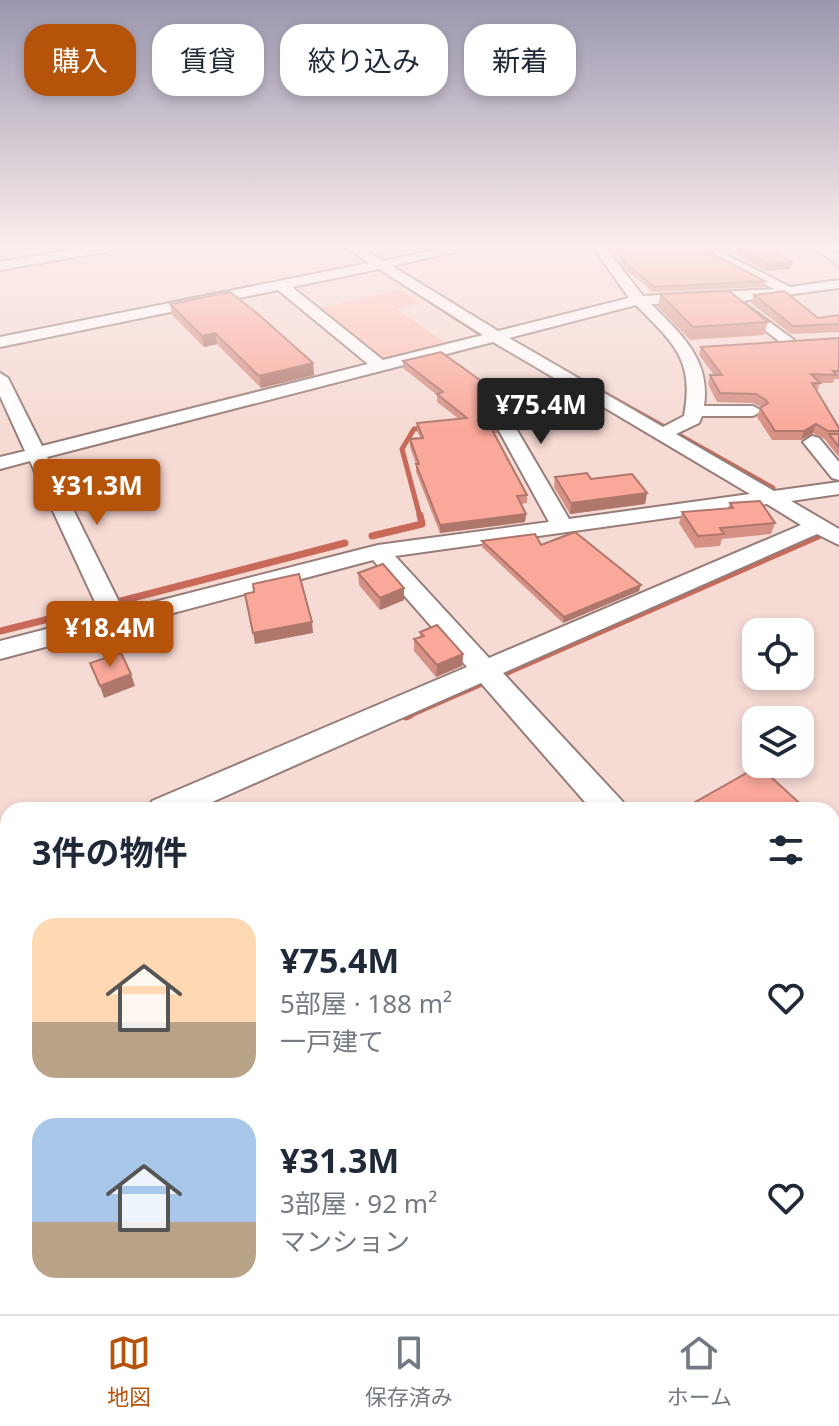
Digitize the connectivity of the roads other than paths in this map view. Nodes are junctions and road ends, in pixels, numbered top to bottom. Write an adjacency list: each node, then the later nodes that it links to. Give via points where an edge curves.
1 (177, 308): 8 (street)
2 (309, 308): 10 (street)
3 (440, 308): 7 (street)
4 (605, 308): 7 (street)
5 (648, 308): 13 (street, via 694,347)
6 (746, 308): 9 (street, via 794,342)
7 (488, 338): 10 (street); 12 (street)
8 (0, 344)
9 (759, 344)
10 (380, 366): 17 (street)
11 (0, 378): 17 (street)
12 (575, 384): 15 (street); 22 (street, via 501,418)
13 (695, 411): 14 (street); 15 (street, via 690,423)
14 (753, 411)
15 (664, 433): 21 (street)
16 (812, 442): 19 (street)
17 (37, 453): 18 (street); 25 (street)
18 (0, 463)
19 (839, 474)
20 (839, 488): 21 (street)
21 (772, 497): 22 (street); 23 (street)
22 (562, 526): 24 (street)
23 (829, 532): 27 (street)
24 (378, 552): 25 (street); 27 (street)
25 (116, 620): 26 (street)
26 (0, 650)
27 (485, 672): 28 (street); 29 (street)
28 (182, 802)
29 (604, 802)

